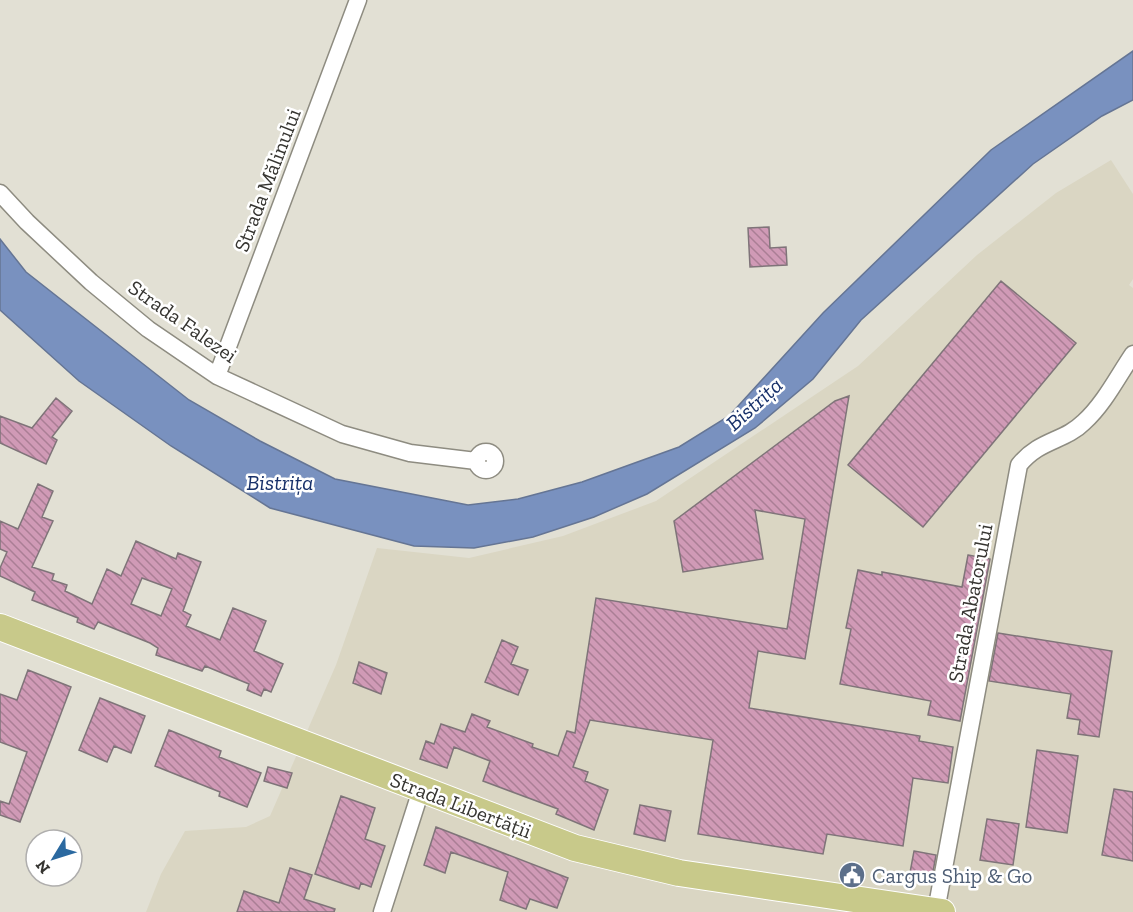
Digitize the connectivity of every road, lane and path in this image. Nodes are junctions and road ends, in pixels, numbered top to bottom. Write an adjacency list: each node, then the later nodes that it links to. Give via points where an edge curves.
1 (358, 0): 4 (street, Strada Mălinului)
2 (0, 193): 4 (street, Strada Falezei, via 132,316)
3 (1133, 354): 9 (street, Strada Abatorului, via 1085,422 1030,451 1019,465)
4 (217, 376): 5 (street, Strada Falezei, via 342,434 410,453)
5 (476, 460)
6 (0, 627): 7 (main road, Strada Libertății)
7 (421, 790): 8 (street); 9 (main road, Strada Libertății, via 575,848 626,861 679,873)
8 (382, 912)
9 (939, 912)

